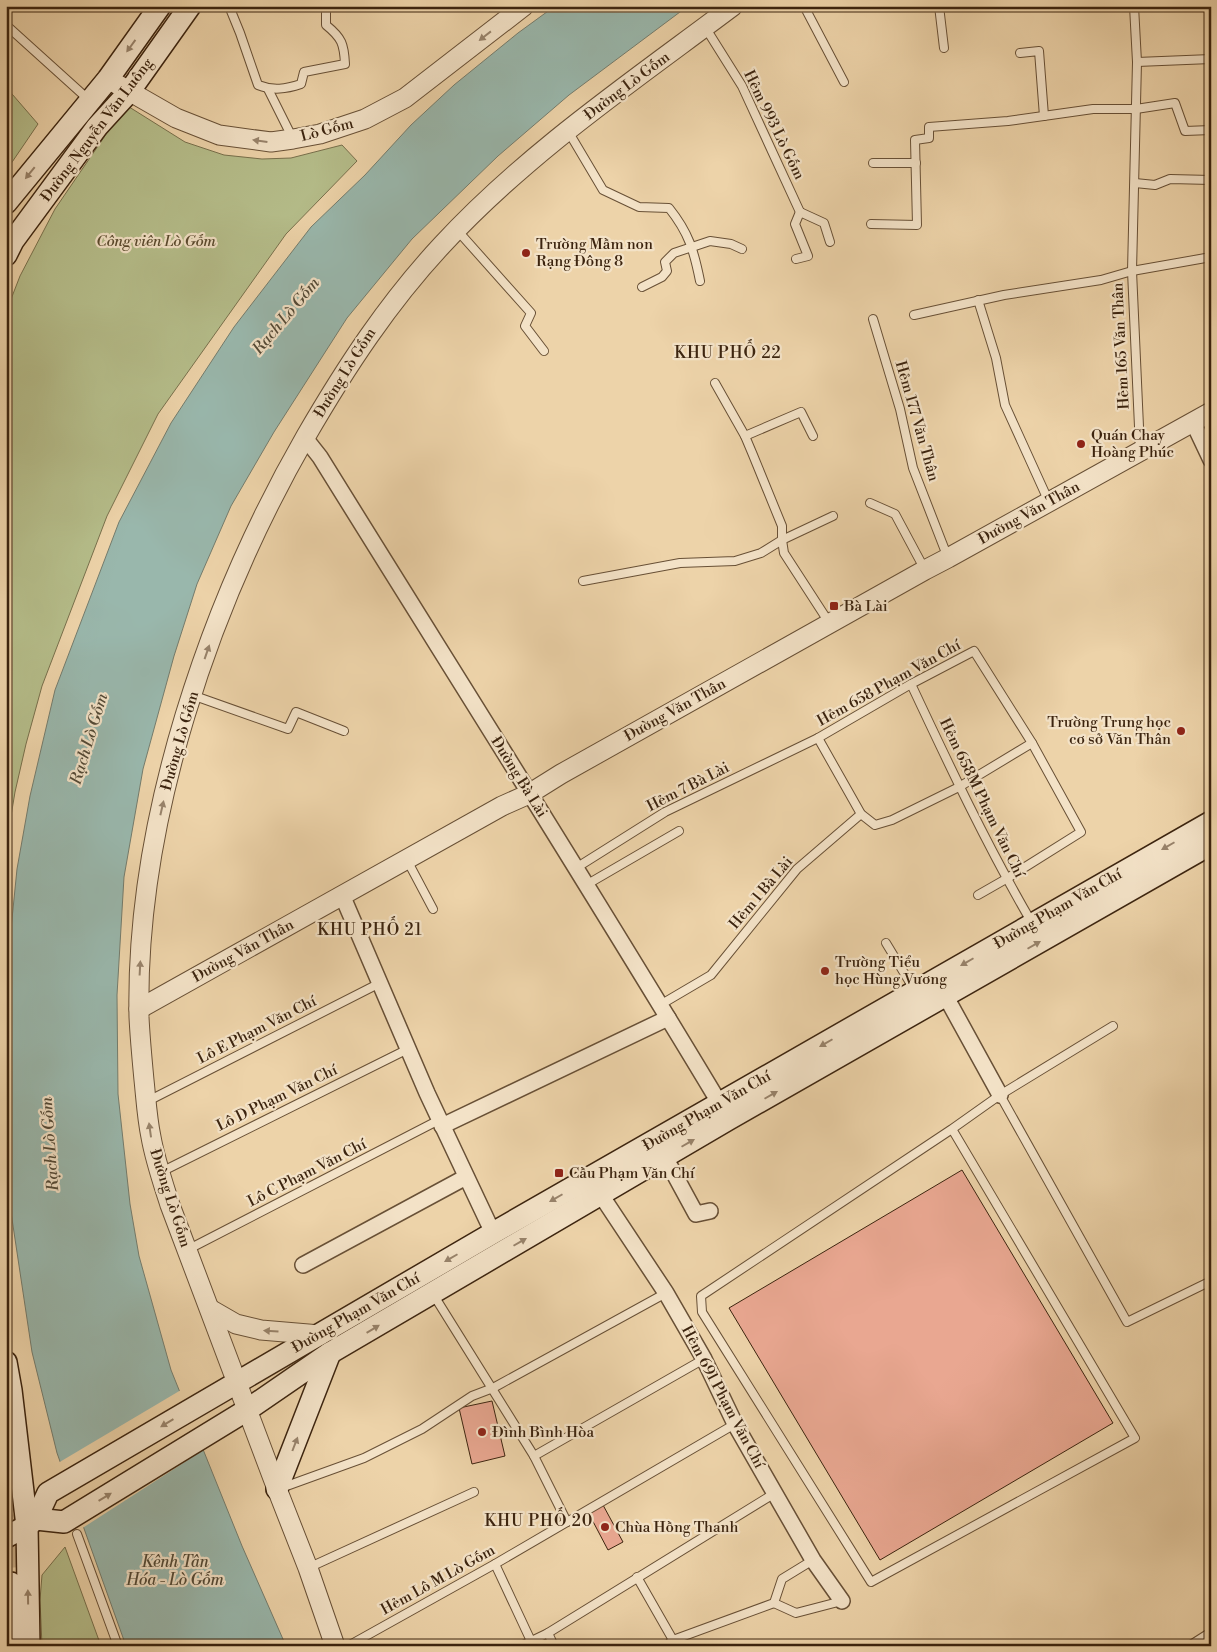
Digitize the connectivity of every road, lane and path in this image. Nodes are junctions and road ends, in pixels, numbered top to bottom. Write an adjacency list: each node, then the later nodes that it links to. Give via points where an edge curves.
1 (160, 6): 16 (main road, Đường Nguyễn Văn Luông, one-way to 16)
2 (190, 6): 19 (main road, Đường Nguyễn Văn Luông)
3 (229, 6): 18 (lane, via 258,86)
4 (326, 6): 18 (lane, via 326,25 338,34 344,45 345,64 304,72 301,84 286,89)
5 (524, 6): 25 (street, Lò Gốm, one-way to 25, via 405,98 365,119 320,134)
6 (733, 6): 11 (street, Đường Lò Gốm)
7 (804, 6): 17 (lane)
8 (939, 6): 12 (lane)
9 (1134, 6): 15 (lane, Hẻm 165 Văn Thân)
10 (6, 25): 20 (lane)
11 (705, 27): 23 (street, Đường Lò Gốm); 31 (lane, Hẻm 993 Lò Gốm, via 742,86)
12 (944, 48)
13 (1020, 53): 22 (lane, via 1039,51)
14 (1211, 59): 15 (lane)
15 (1137, 62): 21 (lane, Hẻm 165 Văn Thân)
16 (108, 79): 19 (street, Lò Gốm); 20 (main road, Đường Nguyễn Văn Luông)
17 (844, 82)
18 (268, 89): 25 (lane)
19 (129, 92): 25 (street, Lò Gốm, one-way to 19, via 271,142 219,135 176,118); 37 (main road, Đường Nguyễn Văn Luông, via 97,127)
20 (89, 100): 30 (main road, Đường Nguyễn Văn Luông, one-way to 30)
21 (1136, 109): 22 (lane, via 1093,109); 24 (lane, via 1175,104 1185,132); 29 (lane, Hẻm 165 Văn Thân)
22 (1044, 116): 27 (lane, via 929,127 929,138 915,140)
23 (568, 130): 33 (street, Đường Lò Gốm); 35 (lane, via 603,190 638,207 669,208 681,222)
24 (1211, 130)
25 (292, 139)
26 (874, 163): 27 (lane)
27 (916, 163): 32 (lane, via 917,225)
28 (1211, 180): 29 (lane, via 1170,179 1156,185)
29 (1135, 183): 40 (lane, Hẻm 165 Văn Thân)
30 (6, 202)
31 (800, 212): 34 (lane, via 824,223); 39 (lane, via 795,224 808,256)
32 (871, 224)
33 (457, 230): 46 (lane, via 531,313 525,326); 52 (street, Đường Lò Gốm, via 406,285 376,324)
34 (830, 242)
35 (693, 248): 36 (lane, via 710,241); 41 (lane); 42 (lane, via 674,253 665,262 666,271 662,277)
36 (742, 249)
37 (6, 255)
38 (1211, 257): 40 (lane, Hẻm 165 Văn Thân)
39 (796, 259)
40 (1132, 270): 43 (lane, Hẻm 165 Văn Thân, via 1101,280); 53 (lane, Hẻm 165 Văn Thân)
41 (700, 282)
42 (642, 287)
43 (978, 300): 44 (lane, Hẻm 165 Văn Thân); 55 (lane, via 996,358 1005,405)
44 (914, 315)
45 (873, 319): 59 (lane, Hẻm 177 Văn Thân, via 900,409 913,468)
46 (544, 351)
47 (715, 383): 50 (lane)
48 (1211, 412): 49 (street, Đường Văn Thân)
49 (1193, 422): 53 (street, Đường Văn Thân); 54 (street)
50 (746, 436): 51 (lane, via 800,412); 58 (lane, via 782,526)
51 (813, 436)
52 (305, 438): 64 (street, Đường Lò Gốm, one-way to 52, via 246,554 266,509); 69 (street, Đường Bà Lài, via 320,457)
53 (1140, 451): 55 (street, Đường Văn Thân)
54 (1211, 460)
55 (1049, 502): 59 (street, Đường Văn Thân)
56 (870, 503): 60 (lane, via 895,514)
57 (833, 516): 58 (lane)
58 (782, 540): 61 (lane, via 735,561 680,562); 62 (lane, via 784,553)
59 (948, 558): 60 (street, Đường Văn Thân)
60 (925, 570): 62 (street, Đường Văn Thân)
61 (582, 581)
62 (830, 624): 69 (street, Đường Văn Thân)
63 (911, 684): 66 (lane, Hẻm 658 Phạm Văn Chí); 67 (lane, Hẻm 658 Phạm Văn Chí, via 974,651); 68 (lane, Hẻm 658M Phạm Văn Chí)
64 (192, 696): 65 (lane, via 288,729 296,712); 86 (street, Đường Lò Gốm, one-way to 64, via 150,869 175,754)
65 (344, 731)
66 (818, 738): 70 (lane); 75 (lane, Hẻm 7 Bà Lài, via 665,812)
67 (1032, 743): 68 (lane); 76 (lane, Hẻm 658 Phạm Văn Chí, via 1081,832)
68 (959, 787): 70 (lane, via 892,820 875,824); 76 (lane, Hẻm 658M Phạm Văn Chí)
69 (529, 794): 74 (street, Đường Văn Thân); 75 (street, Đường Bà Lài)
70 (861, 814): 87 (lane, Hẻm 1 Bà Lài, via 797,869 711,974)
71 (1211, 822): 81 (main road, Đường Phạm Văn Chí, one-way to 81)
72 (679, 831): 77 (lane)
73 (1211, 844): 84 (main road, Đường Phạm Văn Chí, one-way to 73)
74 (406, 860): 78 (street, Đường Văn Thân); 80 (lane)
75 (576, 868): 77 (street, Đường Bà Lài)
76 (1006, 879): 79 (lane); 81 (lane, Hẻm 658M Phạm Văn Chí)
77 (586, 885): 87 (street, Đường Bà Lài)
78 (342, 895): 83 (street); 86 (street, Đường Văn Thân)
79 (978, 895)
80 (433, 909)
81 (1032, 923): 85 (main road, Đường Phạm Văn Chí, one-way to 85)
82 (886, 943): 85 (lane)
83 (380, 983): 89 (street); 91 (lane, Lô E Phạm Văn Chí)
84 (945, 996): 85 (main road, Đường Phạm Văn Chí); 90 (street)
85 (920, 999): 92 (main road, Đường Phạm Văn Chí)
86 (139, 1009): 91 (street, Đường Lò Gốm)
87 (664, 1011): 92 (street, Đường Bà Lài); 93 (street)
88 (1112, 1026): 90 (lane)
89 (408, 1049): 93 (street); 96 (lane, Lô D Phạm Văn Chí)
90 (1000, 1095): 94 (lane); 103 (lane, via 1128,1322)
91 (146, 1102): 96 (street, Đường Lò Gốm, one-way to 91)
92 (724, 1112): 95 (main road, Đường Phạm Văn Chí, one-way to 92); 100 (main road, Đường Phạm Văn Chí, one-way to 100)
93 (441, 1123): 97 (street); 101 (lane, Lô C Phạm Văn Chí)
94 (952, 1129): 94 (lane, via 1135,1438 871,1582 702,1312 701,1296)
95 (665, 1157): 98 (main road, Đường Phạm Văn Chí); 99 (street, via 696,1214)
96 (159, 1172): 101 (street, Đường Lò Gốm)
97 (466, 1177): 100 (street); 102 (street)
98 (601, 1195): 104 (street, Hẻm 691 Phạm Văn Chí); 105 (main road, Đường Phạm Văn Chí, one-way to 98)
99 (710, 1211)
100 (493, 1233): 107 (main road, Đường Phạm Văn Chí, one-way to 107)
101 (187, 1250): 106 (street, Đường Lò Gốm)
102 (303, 1265)
103 (1211, 1281)
104 (666, 1293): 109 (street, Hẻm 691 Phạm Văn Chí); 112 (lane)
105 (433, 1294): 108 (main road, Đường Phạm Văn Chí, one-way to 105); 112 (lane)
106 (210, 1309): 107 (street, one-way to 106, via 261,1330 236,1324); 111 (street, Đường Lò Gốm)
107 (320, 1335): 111 (main road, Đường Phạm Văn Chí)
108 (330, 1353): 113 (main road, Đường Phạm Văn Chí); 116 (main road, one-way to 108)
109 (704, 1359): 114 (street, Hẻm 691 Phạm Văn Chí); 115 (lane)
110 (6, 1362): 119 (main road)
111 (237, 1382): 113 (street, Đường Lò Gốm); 119 (main road, Đường Phạm Văn Chí, one-way to 119, via 48,1492)
112 (493, 1388): 115 (lane); 116 (lane, via 472,1396 422,1429 364,1458)
113 (247, 1410): 116 (street, Đường Lò Gốm); 121 (main road, Đường Phạm Văn Chí, one-way to 113)
114 (735, 1424): 118 (street, Hẻm 691 Phạm Văn Chí); 120 (lane, Hẻm Lô M Lò Gốm)
115 (534, 1456): 120 (lane)
116 (277, 1489): 125 (street, Đường Lò Gốm)
117 (474, 1492): 125 (lane)
118 (775, 1493): 123 (street, Hẻm 691 Phạm Văn Chí); 126 (lane)
119 (31, 1522): 121 (main road); 122 (main road); 136 (main road, one-way to 119)
120 (567, 1522): 124 (lane, Hẻm Lô M Lò Gốm)
121 (70, 1528): 137 (lane)
122 (6, 1537)
123 (813, 1560): 128 (street, Hẻm 691 Phạm Văn Chí); 129 (lane, via 782,1579)
124 (495, 1564): 134 (lane); 139 (lane, Hẻm Lô M Lò Gốm)
125 (308, 1568): 138 (street, Đường Lò Gốm)
126 (637, 1578): 131 (lane); 133 (lane)
127 (11, 1583): 135 (main road)
128 (842, 1601): 129 (lane, via 796,1613)
129 (774, 1603): 133 (lane)
130 (1211, 1632): 132 (lane)
131 (548, 1633): 134 (lane); 141 (lane)
132 (1201, 1638): 143 (lane); 144 (lane)
133 (673, 1640): 142 (lane)
134 (531, 1641): 140 (lane)
135 (13, 1646)
136 (29, 1646)
137 (118, 1646)
138 (335, 1646)
139 (348, 1646)
140 (521, 1646)
141 (554, 1646)
142 (666, 1646)
143 (1189, 1646)
144 (1206, 1646)

